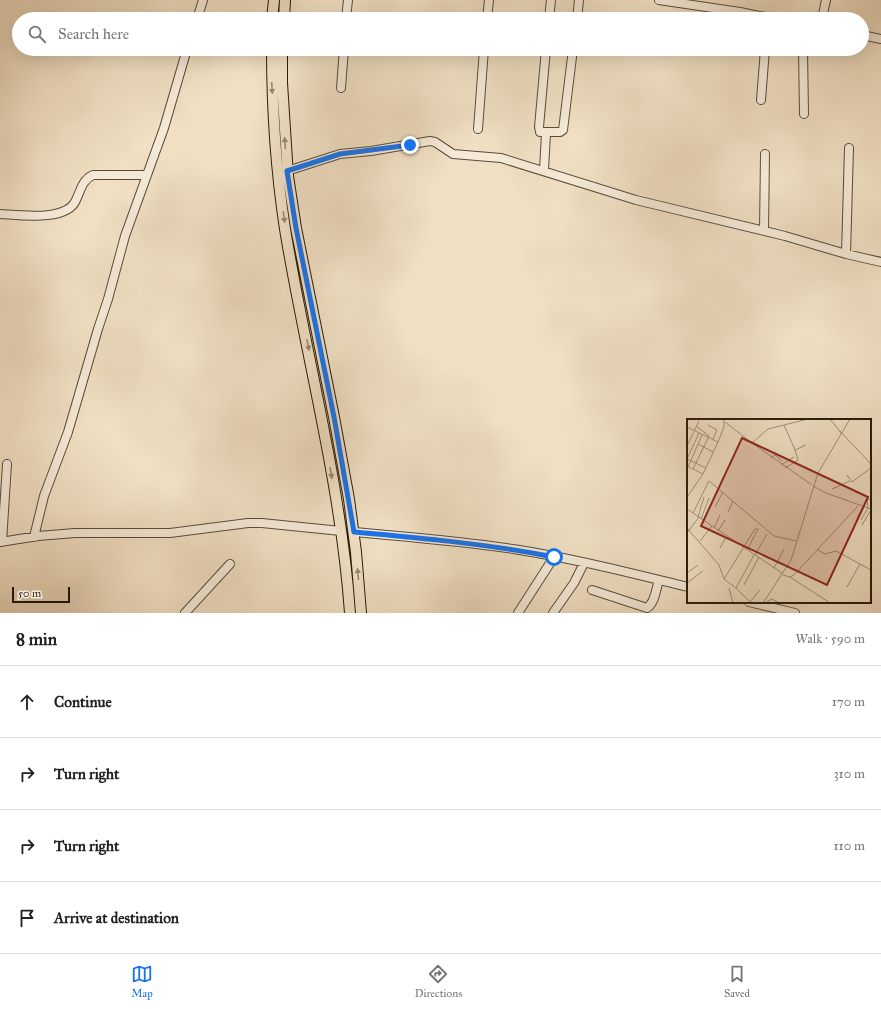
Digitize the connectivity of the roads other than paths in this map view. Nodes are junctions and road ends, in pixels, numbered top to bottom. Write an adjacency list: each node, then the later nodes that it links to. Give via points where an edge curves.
1 (203, 0): 11 (street)
2 (274, 0): 12 (main road)
3 (285, 0): 13 (main road)
4 (348, 0): 14 (street)
5 (489, 0): 15 (street)
6 (551, 0): 16 (street)
7 (579, 0): 17 (street)
8 (659, 0): 10 (street)
9 (826, 0): 19 (street)
10 (708, 4): 18 (street)
11 (199, 12)
12 (273, 12)
13 (284, 12)
14 (347, 12)
15 (488, 12)
16 (550, 12)
17 (578, 12)
18 (743, 12)
19 (823, 12)
20 (869, 36): 21 (street)
21 (881, 39)
22 (185, 56): 40 (street)
23 (272, 56): 46 (main road, one-way to 46, via 273,125 278,177)
24 (282, 56): 39 (main road, one-way to 24)
25 (343, 56): 31 (street)
26 (483, 56): 34 (street)
27 (545, 56): 35 (street, via 538,127 540,132)
28 (572, 56): 35 (street, via 563,130 558,133)
29 (764, 56): 32 (street)
30 (803, 56): 33 (street)
31 (341, 88)
32 (761, 100)
33 (804, 114)
34 (478, 129)
35 (546, 133): 38 (street)
36 (850, 148): 43 (street)
37 (765, 154): 42 (street)
38 (544, 170): 39 (street, via 501,158 453,154 430,141 340,154); 42 (street, via 636,200)
39 (287, 171): 45 (main road)
40 (147, 176): 41 (street, via 93,175 83,183 76,202 64,210 39,216); 50 (street, via 125,236 68,432 44,496)
41 (0, 214)
42 (764, 231): 43 (street)
43 (846, 254): 44 (street)
44 (881, 262)
45 (331, 402): 46 (main road); 49 (main road)
46 (318, 404): 48 (main road, one-way to 48)
47 (7, 464): 51 (street)
48 (341, 531): 50 (street, via 248,523 170,533 97,532); 60 (main road)
49 (354, 532): 52 (street, via 477,544); 61 (main road, one-way to 49)
50 (34, 537): 51 (street)
51 (1, 542)
52 (554, 557): 53 (street); 62 (street)
53 (584, 563): 55 (street); 63 (street, via 574,583)
54 (230, 564): 59 (street)
55 (658, 580): 56 (street); 57 (street, via 653,600 647,608)
56 (687, 587)
57 (592, 590)
58 (753, 603): 64 (street)
59 (185, 613)
60 (350, 613)
61 (361, 613)
62 (518, 613)
63 (553, 613)
64 (795, 613)

